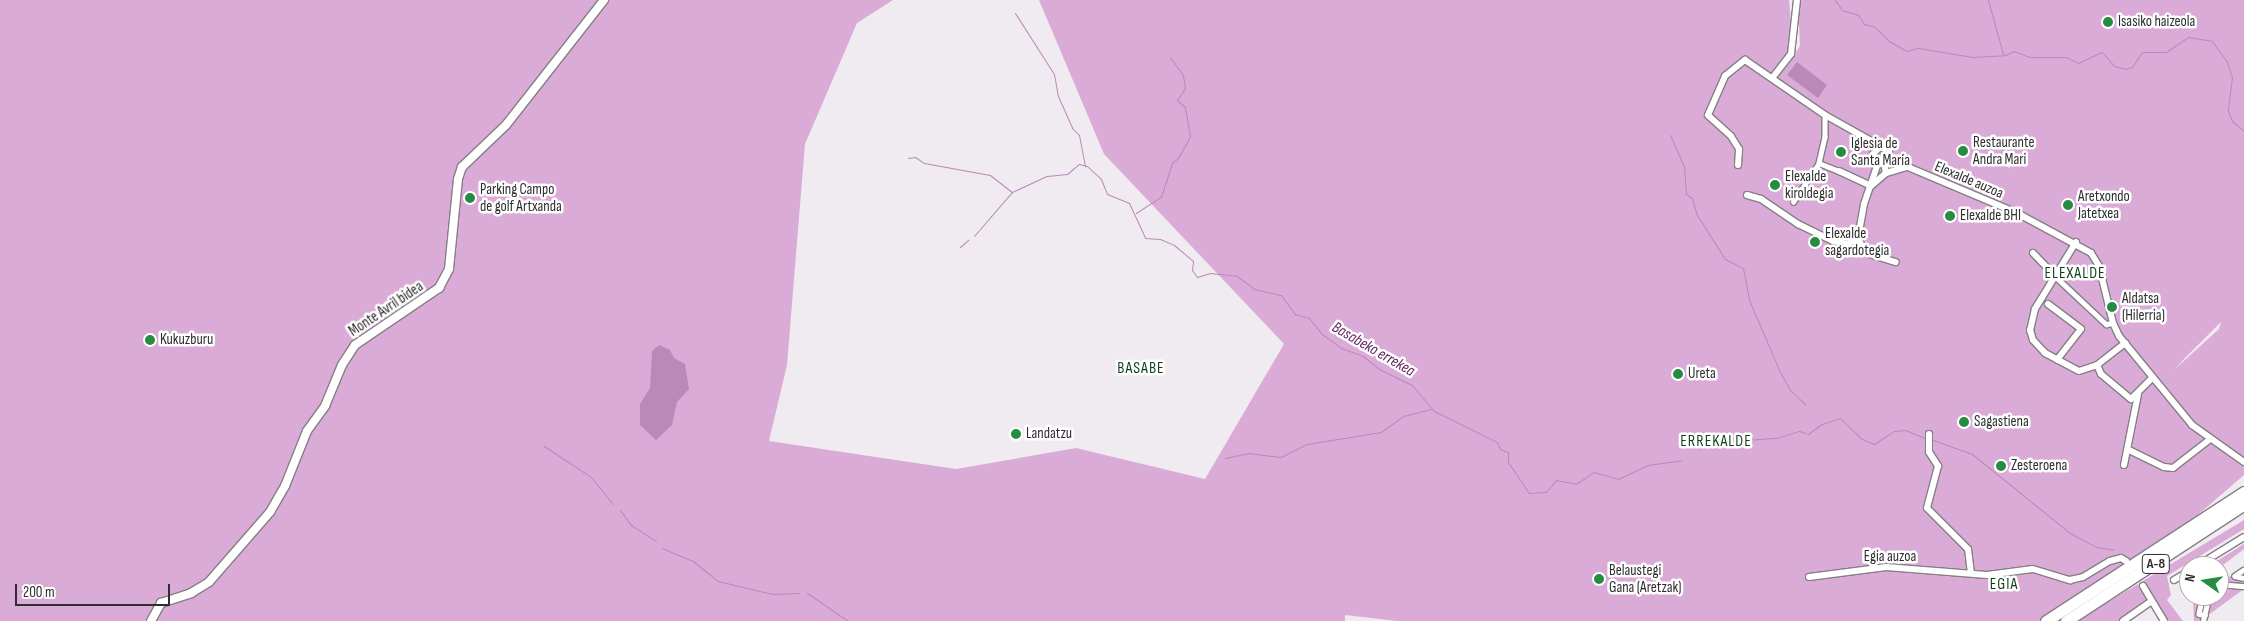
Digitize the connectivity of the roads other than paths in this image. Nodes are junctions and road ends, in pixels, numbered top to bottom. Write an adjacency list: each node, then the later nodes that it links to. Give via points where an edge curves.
1 (604, 0): 53 (street, Monte Avril bidea, via 510,120 462,167 449,268 439,288 355,345 342,365 326,406 307,431 289,478 270,512 209,582 200,589 161,604)
2 (1797, 0): 3 (street, via 1791,54)
3 (1773, 77): 4 (street); 8 (street, via 1745,60 1725,76 1708,117 1728,131 1739,149)
4 (1825, 115): 5 (street); 7 (street, via 1825,137)
5 (1882, 147): 6 (street, via 1889,151); 6 (street, via 1874,152)
6 (1884, 162): 9 (street, Elexalde auzoa); 11 (street); 12 (street)
7 (1819, 163): 10 (street); 14 (street)
8 (1738, 165)
9 (1907, 167): 11 (street); 16 (street, Elexalde auzoa)
10 (1839, 171): 12 (street)
11 (1886, 174): 12 (street)
12 (1871, 186): 15 (street)
13 (1747, 195): 15 (street, via 1761,199 1798,224 1833,241 1847,244)
14 (1793, 202)
15 (1858, 240): 18 (street, via 1866,253)
16 (2076, 242): 19 (street); 21 (street, Elexalde auzoa, via 2095,259 2112,305)
17 (2033, 253): 19 (street)
18 (1896, 262)
19 (2056, 277): 21 (street, via 2106,324); 23 (street, via 2035,309 2030,330 2036,345)
20 (2048, 304): 23 (street, via 2081,329)
21 (2113, 324): 22 (street, Elexalde auzoa)
22 (2125, 344): 24 (street); 25 (street, Elexalde auzoa)
23 (2057, 360): 24 (street, via 2079,371)
24 (2097, 365): 27 (street, via 2101,374)
25 (2152, 378): 26 (street); 30 (street, Elexalde auzoa)
26 (2138, 394): 27 (street); 28 (street)
27 (2131, 400): 28 (street)
28 (2136, 406): 31 (street)
29 (1929, 434): 40 (street, via 1929,452 1938,466 1927,508 1968,549)
30 (2209, 440): 31 (street, via 2173,468); 32 (street, Elexalde auzoa)
31 (2129, 450): 33 (street)
32 (2244, 462)
33 (2124, 465)
34 (2244, 492): 54 (highway, A-8)
35 (2244, 504): 55 (highway, A-8)
36 (2244, 537): 37 (street)
37 (2213, 556)
38 (2126, 561): 40 (street, Egia auzoa, via 2120,558 2070,580 2032,569 2006,575)
39 (2244, 570): 43 (street, via 2235,576)
40 (1971, 573): 41 (street, Egia auzoa, via 1871,567)
41 (1809, 577)
42 (2179, 577): 44 (street)
43 (2244, 578)
44 (2174, 580)
45 (2229, 585): 47 (street)
46 (2143, 586): 48 (street)
47 (2244, 586)
48 (2152, 601): 52 (street); 56 (street)
49 (2201, 606): 51 (street, via 2199,614)
50 (2207, 606): 51 (street)
51 (2205, 615): 57 (street)
52 (2123, 620)
53 (151, 621)
54 (2046, 621)
55 (2066, 621)
56 (2164, 621)
57 (2204, 621)

